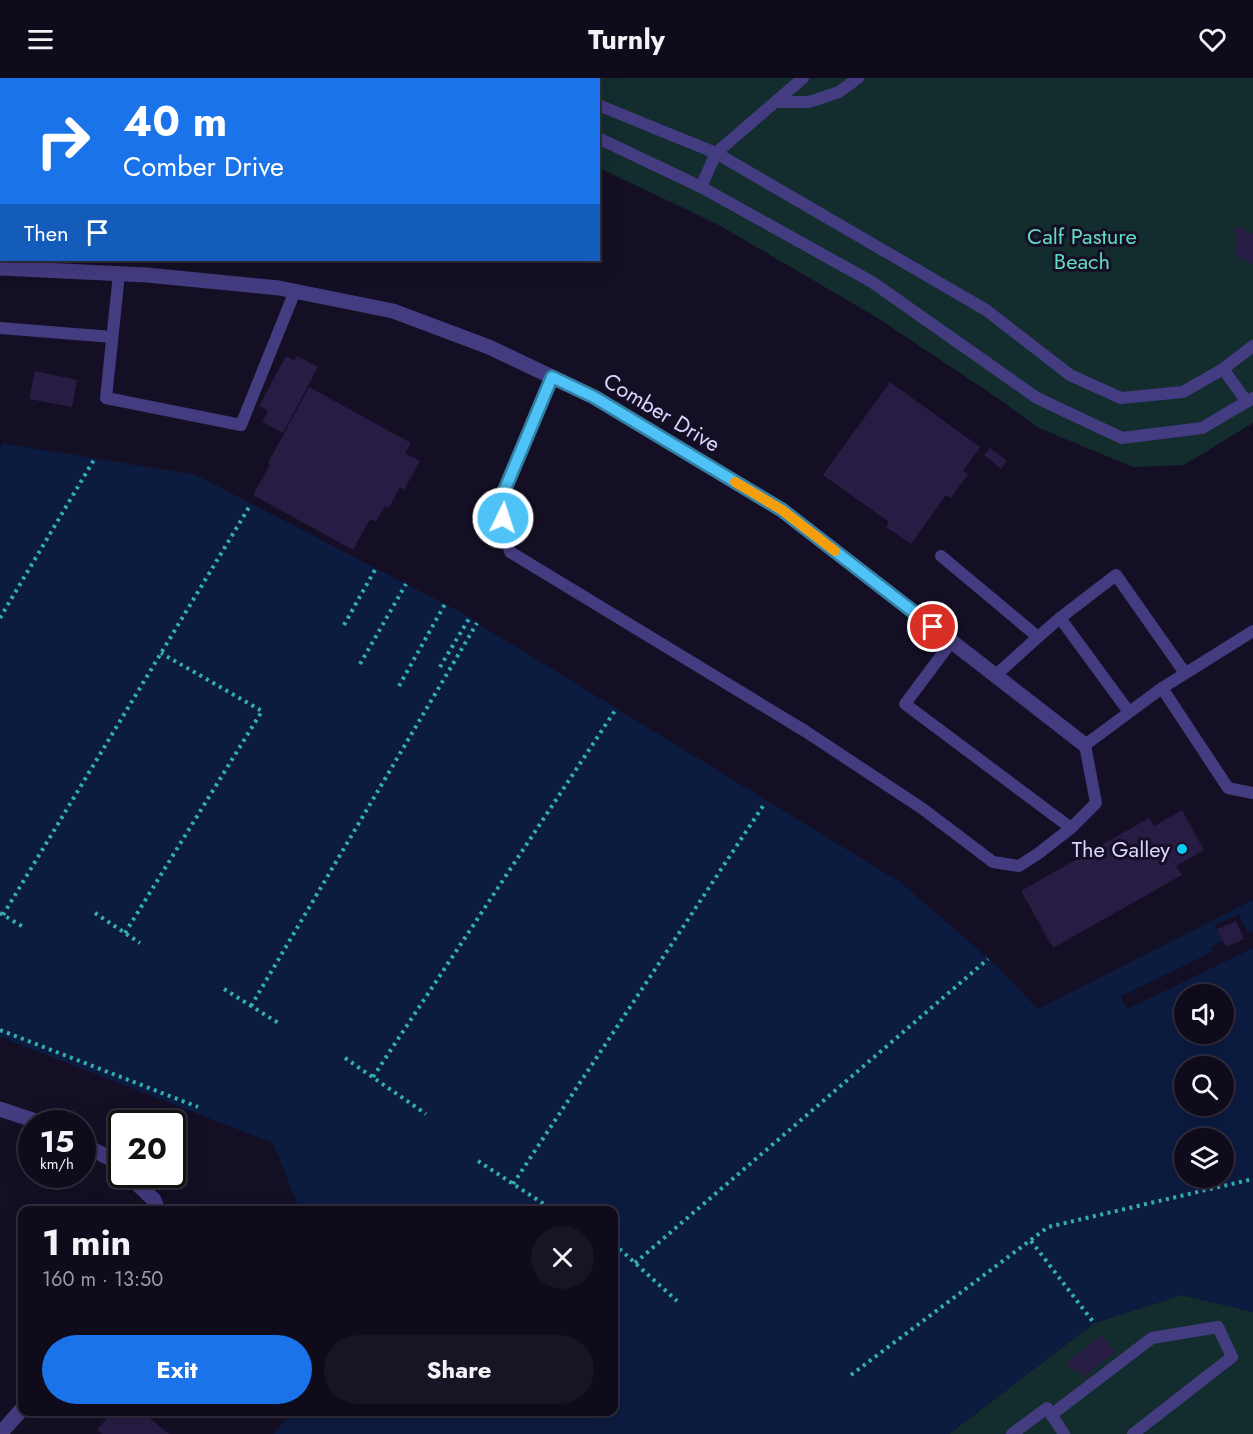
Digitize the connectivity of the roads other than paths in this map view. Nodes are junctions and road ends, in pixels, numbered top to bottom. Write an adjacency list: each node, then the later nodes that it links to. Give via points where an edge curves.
1 (803, 78): 3 (lane)
2 (858, 78): 3 (lane, via 839,92 809,102)
3 (776, 102): 6 (lane)
4 (600, 106): 6 (lane)
5 (600, 139): 7 (lane)
6 (716, 153): 7 (lane); 14 (lane, via 986,310 1070,375 1122,398 1183,392)
7 (701, 187): 16 (lane, via 872,282 1037,398 1122,438 1202,428)
8 (0, 268): 9 (street, Comber Drive)
9 (119, 274): 10 (street, Comber Drive); 12 (lane)
10 (295, 291): 12 (lane, via 242,425 106,398); 15 (street, Comber Drive, via 393,311 489,347)
11 (0, 328): 12 (lane)
12 (112, 338)
13 (1253, 346): 14 (lane)
14 (1223, 369): 16 (lane)
15 (552, 377): 21 (street, Comber Drive, via 594,397 782,510); 28 (lane, via 500,501 510,552 806,731 923,809 993,862 1019,866)
16 (1250, 400)
17 (941, 556): 20 (lane)
18 (1060, 618): 20 (lane); 22 (lane, via 1116,575); 25 (lane)
19 (1253, 631): 22 (lane)
20 (1038, 637): 23 (lane)
21 (952, 641): 23 (street, Comber Drive); 28 (lane, via 905,705)
22 (1185, 673): 24 (lane)
23 (996, 675): 26 (street, Comber Drive)
24 (1162, 687): 25 (lane); 27 (lane, via 1228,788)
25 (1129, 711): 26 (lane)
26 (1085, 745): 28 (lane, via 1096,803)
27 (1253, 793)
28 (1071, 828)
29 (0, 1109): 30 (street)
30 (18, 1115)
31 (142, 1188): 32 (street)
32 (156, 1206)
33 (1049, 1411): 36 (lane); 37 (lane); 38 (lane, via 1152,1338 1218,1327 1232,1357)
34 (18, 1414): 35 (street)
35 (0, 1434)
36 (1012, 1434)
37 (1064, 1434)
38 (1133, 1434)

